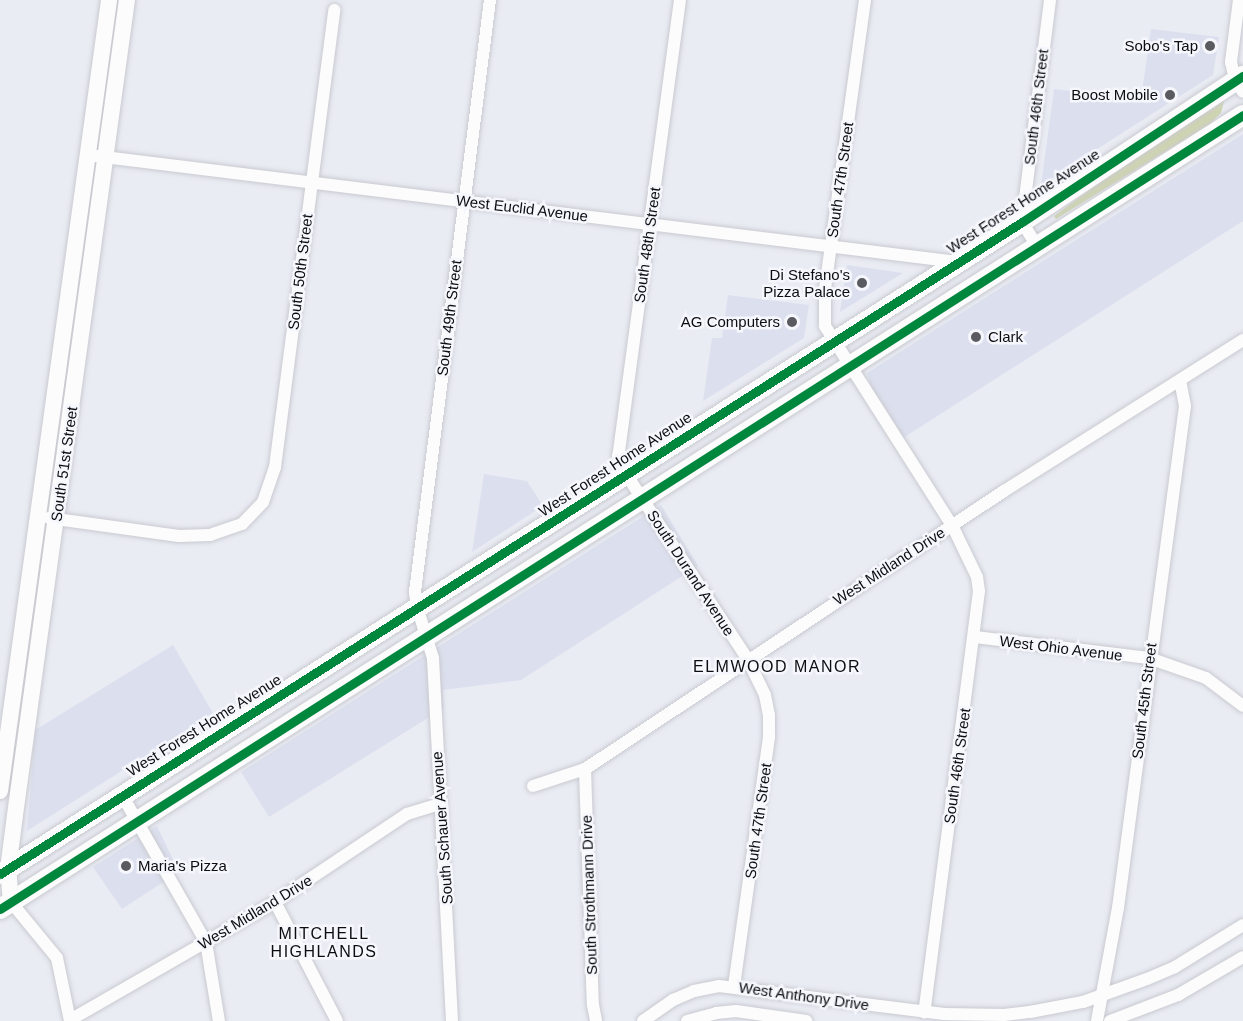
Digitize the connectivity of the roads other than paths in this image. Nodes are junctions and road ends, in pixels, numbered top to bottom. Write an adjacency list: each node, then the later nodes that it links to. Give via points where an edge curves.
1 (109, 0): 11 (street, South 51st Street)
2 (128, 0): 12 (street, South 51st Street)
3 (490, 0): 14 (street, South 49th Street)
4 (680, 0): 16 (street, South 48th Street)
5 (865, 0): 18 (street, South 47th Street)
6 (1050, 0): 15 (street, South 46th Street)
7 (1239, 0): 9 (street, via 1231,62)
8 (334, 10): 13 (street, South 50th Street)
9 (1240, 83): 15 (main road, West Forest Home Avenue)
10 (1243, 115): 17 (main road, West Forest Home Avenue)
11 (88, 155): 12 (street, West Euclid Avenue); 24 (street, South 51st Street)
12 (107, 157): 13 (street, West Euclid Avenue); 25 (street, South 51st Street)
13 (311, 183): 14 (street, West Euclid Avenue); 25 (street, South 50th Street, via 275,467 263,502 242,524 210,535 179,536)
14 (464, 201): 16 (street, West Euclid Avenue); 27 (street, South 49th Street, via 415,592)
15 (1022, 222): 17 (street); 19 (main road, West Forest Home Avenue)
16 (650, 223): 18 (street, West Euclid Avenue); 23 (street, South 48th Street, via 618,456)
17 (1037, 246): 21 (main road, West Forest Home Avenue)
18 (831, 248): 19 (street, West Euclid Avenue); 21 (street, South 47th Street, via 823,311 825,326)
19 (957, 262): 21 (main road, West Forest Home Avenue)
20 (1243, 340): 22 (street, West Midland Drive)
21 (842, 353): 23 (main road, West Forest Home Avenue); 23 (main road, West Forest Home Avenue); 26 (street, South 47th Street)
22 (1180, 380): 26 (street, West Midland Drive); 30 (street, South 45th Street, via 1185,406)
23 (634, 486): 27 (main road, West Forest Home Avenue); 28 (main road, West Forest Home Avenue); 31 (street, South Durand Avenue)
24 (38, 516): 25 (street); 35 (street, South 51st Street)
25 (56, 519): 39 (street, South 51st Street)
26 (952, 525): 29 (street, South 46th Street, via 977,577); 31 (street, West Midland Drive)
27 (417, 608): 28 (street, South 49th Street); 36 (main road, West Forest Home Avenue)
28 (427, 635): 37 (street, South Schauer Avenue, via 433,658); 38 (main road, West Forest Home Avenue)
29 (975, 637): 30 (street, West Ohio Avenue); 47 (street, South 46th Street)
30 (1149, 658): 32 (street, West Ohio Avenue, via 1206,678); 46 (street, South 45th Street, via 1118,908)
31 (748, 660): 33 (street, West Midland Drive); 45 (street, South 47th Street, via 765,695 770,727)
32 (1243, 706)
33 (585, 769): 34 (street, West Midland Drive); 52 (street, South Strothmann Drive)
34 (533, 786)
35 (0, 791)
36 (122, 795): 38 (street); 39 (main road, West Forest Home Avenue)
37 (440, 804): 40 (street, West Midland Drive, via 406,814); 51 (street, South Schauer Avenue)
38 (138, 822): 41 (main road, West Forest Home Avenue); 43 (street)
39 (3, 874): 41 (street, South 51st Street)
40 (275, 902): 43 (street, West Midland Drive); 50 (street)
41 (5, 905): 48 (street, via 57,958)
42 (1243, 925): 46 (street, West Anthony Drive, via 1175,967)
43 (206, 942): 48 (street, West Midland Drive); 49 (street)
44 (1243, 957): 57 (street, via 1178,994)
45 (734, 986): 47 (street, West Anthony Drive); 53 (street, West Anthony Drive, via 694,991 659,1007)
46 (1101, 996): 47 (street, West Anthony Drive, via 1004,1015); 56 (street, South 45th Street)
47 (924, 1012)
48 (70, 1020)
49 (219, 1021)
50 (338, 1021)
51 (452, 1021)
52 (596, 1021)
53 (643, 1021)
54 (687, 1021): 55 (street, West Anthony Drive, via 736,1011)
55 (806, 1021)
56 (1097, 1021)
57 (1110, 1021)

